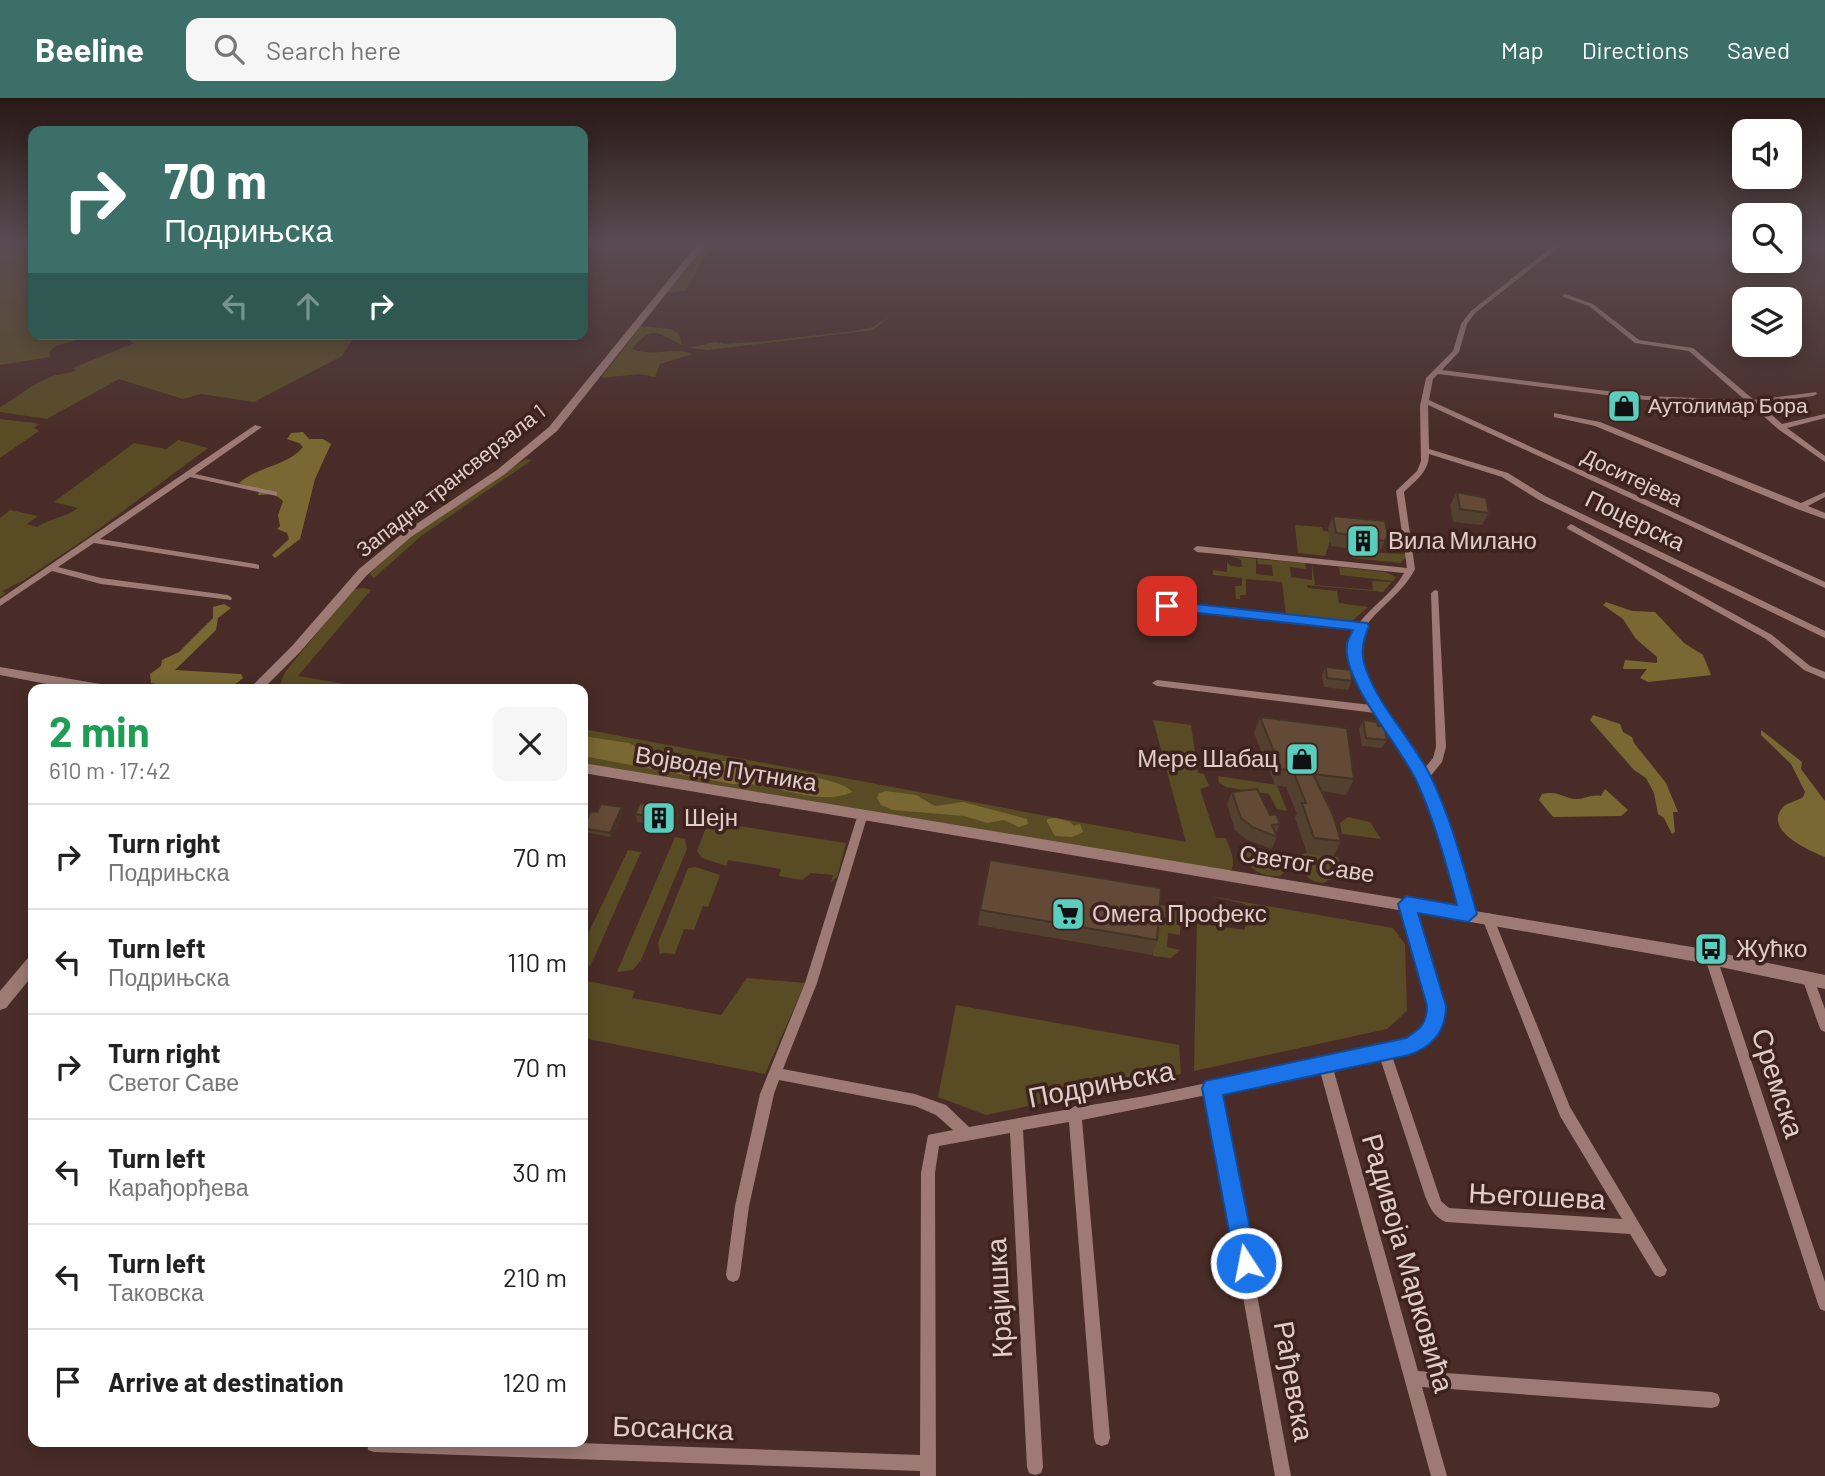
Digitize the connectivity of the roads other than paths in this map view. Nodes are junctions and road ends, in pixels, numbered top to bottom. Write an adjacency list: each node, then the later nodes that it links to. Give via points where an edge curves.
1 (653, 305): 32 (main road, Западна трансверзала 1, via 554,429 387,552 342,594)
2 (1481, 305): 4 (street, via 1464,324 1456,352)
3 (1593, 305): 7 (street, via 1637,342 1692,349)
4 (1437, 372): 6 (street, via 1430,378); 7 (street, via 1646,398)
5 (1813, 394): 7 (street)
6 (1425, 401): 12 (street); 25 (street, Доситејева)
7 (1752, 402): 11 (street)
8 (1557, 415): 17 (street, via 1597,424)
9 (1825, 416): 11 (street)
10 (258, 427): 14 (street)
11 (1781, 427): 13 (street)
12 (1426, 451): 24 (street, via 1421,472 1400,491); 31 (street, Поцерска, via 1516,480 1542,498)
13 (1825, 460)
14 (190, 475): 15 (street); 20 (street)
15 (274, 494)
16 (1825, 494): 17 (street)
17 (1801, 507): 18 (street)
18 (1825, 516)
19 (1571, 527): 34 (street, via 1769,637 1807,668)
20 (92, 540): 22 (street); 23 (street)
21 (1197, 549): 24 (street)
22 (256, 567)
23 (50, 568): 27 (street, via 101,581); 28 (street)
24 (1410, 570): 30 (street)
25 (1825, 585)
26 (1435, 593): 41 (street, via 1441,747 1438,759)
27 (228, 598)
28 (0, 603)
29 (1167, 606): 30 (street)
30 (1362, 626): 39 (street, via 1354,656)
31 (1825, 635)
32 (296, 649): 37 (main road, Западна трансверзала 1); 38 (main road, Западна трансверзала 1)
33 (0, 671): 36 (main road)
34 (1825, 676)
35 (1157, 683): 39 (street)
36 (73, 684)
37 (260, 684)
38 (273, 684)
39 (1380, 710): 41 (street)
40 (588, 769): 42 (main road, Војводе Путника)
41 (1423, 777): 44 (street, via 1447,834)
42 (863, 814): 43 (main road, Светог Саве); 54 (street, via 811,983)
43 (1406, 904): 44 (main road, Светог Саве); 52 (street, Подрињска, via 1436,1006 1436,1020 1427,1035 1409,1046)
44 (1468, 914): 45 (main road, Светог Саве)
45 (1488, 918): 46 (main road, Светог Саве); 59 (street, Његошева, via 1565,1111)
46 (1711, 958): 48 (main road, Светог Саве); 62 (street, Сремска)
47 (28, 970): 50 (main road)
48 (1808, 978): 49 (main road, Светог Саве); 51 (street)
49 (1825, 982)
50 (0, 1003)
51 (1825, 1026)
52 (1384, 1051): 53 (street, Подрињска); 59 (street, Његошева, via 1441,1212)
53 (1325, 1064): 55 (street, Подрињска); 63 (street, Радивоја Марковића)
54 (774, 1073): 58 (street, via 915,1100 941,1110); 61 (street, via 742,1206)
55 (1212, 1088): 56 (street, Подрињска); 69 (street, Рађевска)
56 (1075, 1112): 57 (street, Подрињска); 65 (street)
57 (1016, 1125): 58 (street, Подрињска); 67 (street, Крајишка)
58 (966, 1133): 68 (street, Подрињска, via 933,1140 928,1173)
59 (1633, 1227): 60 (street, Његошева)
60 (1660, 1270)
61 (733, 1275)
62 (1825, 1304)
63 (1415, 1379): 64 (street); 70 (street, Радивоја Марковића)
64 (1712, 1399)
65 (1102, 1438)
66 (438, 1447): 68 (street, Босанска)
67 (1035, 1467)
68 (928, 1470)
69 (1283, 1476)
70 (1439, 1476)

